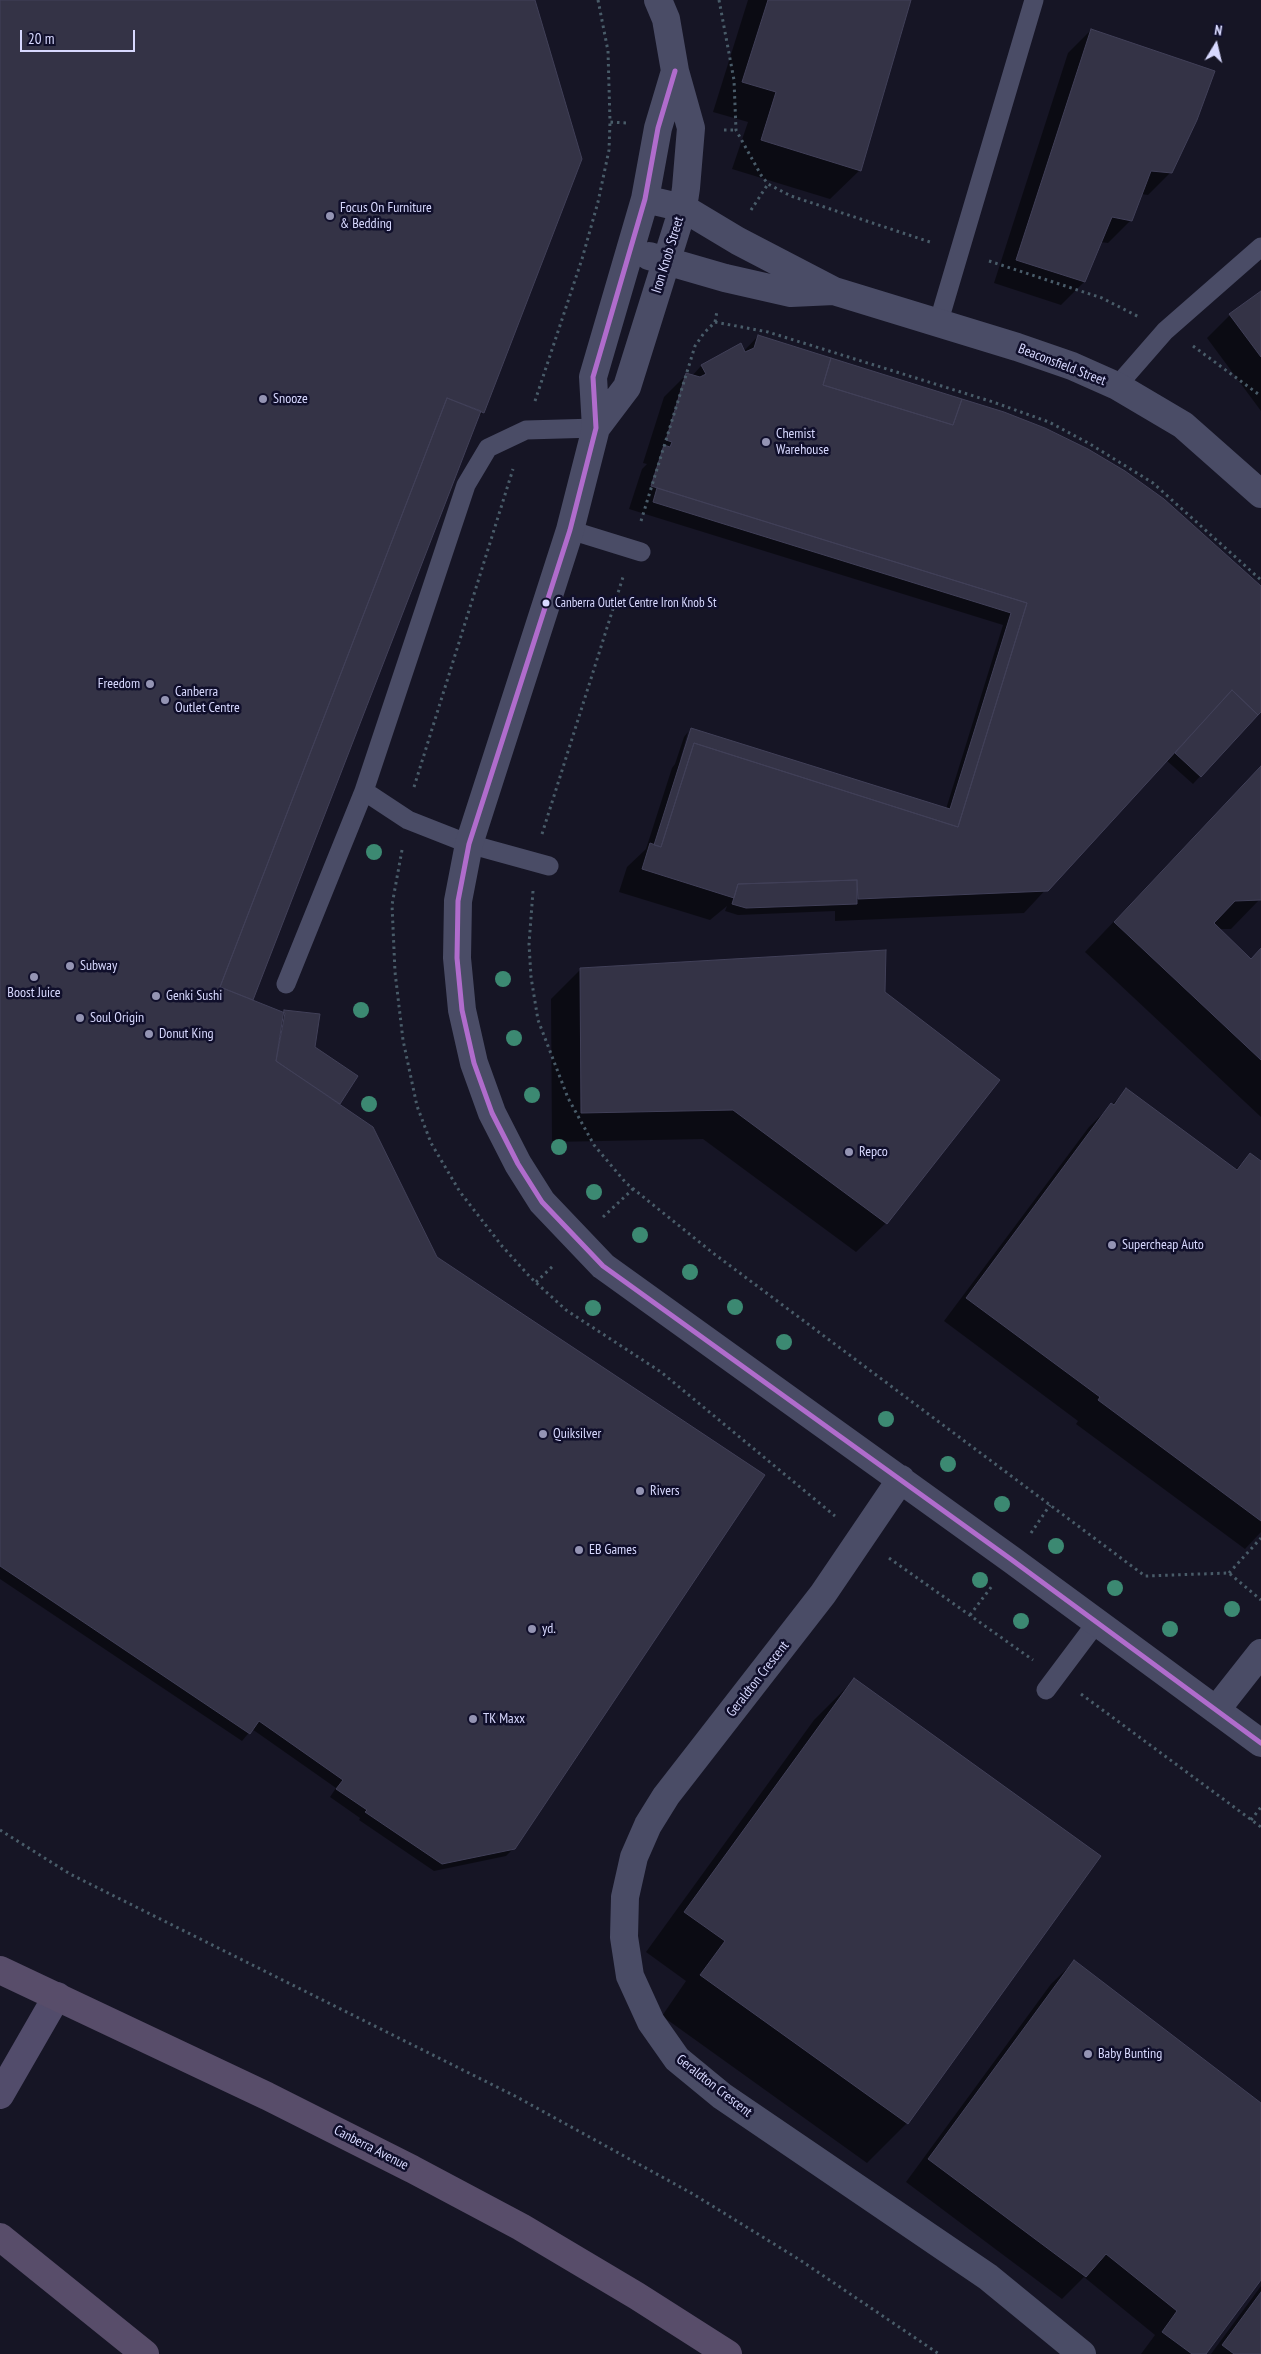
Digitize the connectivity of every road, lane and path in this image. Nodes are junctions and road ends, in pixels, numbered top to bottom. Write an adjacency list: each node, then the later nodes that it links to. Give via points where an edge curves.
1 (658, 0): 3 (street, Iron Knob Street, via 666,19)
2 (1034, 0): 15 (lane)
3 (675, 71): 6 (street, Iron Knob Street, via 658,128); 7 (street, Iron Knob Street, via 690,128)
4 (610, 122): 18 (path, via 598,202)
5 (768, 184): 8 (path, via 753,205)
6 (645, 199): 7 (street, Beaconsfield Street); 10 (street, Iron Knob Street)
7 (683, 208): 8 (street, Beaconsfield Street); 11 (street, Iron Knob Street)
8 (738, 241): 13 (street, Beaconsfield Street)
9 (1261, 247): 16 (lane, via 1165,331)
10 (631, 251): 11 (street, Beaconsfield Street); 17 (street, Iron Knob Street, via 593,377)
11 (667, 261): 12 (street, Beaconsfield Street); 17 (street, Iron Knob Street, via 627,387)
12 (725, 278): 13 (street, Beaconsfield Street, via 791,294); 14 (path)
13 (834, 291): 15 (street, Beaconsfield Street)
14 (715, 322): 21 (path, via 695,346); 22 (path, via 768,332 1049,422 1153,483)
15 (938, 324): 16 (street, Beaconsfield Street, via 1072,366)
16 (1117, 386): 19 (street, Beaconsfield Street, via 1183,425)
17 (596, 428): 18 (lane); 20 (street, Iron Knob Street)
18 (526, 430): 23 (lane, via 488,448 466,485); 24 (path, via 415,782)
19 (1261, 494)
20 (570, 530): 21 (lane); 25 (street, Iron Knob Street)
21 (637, 550): 26 (path, via 544,829)
22 (1261, 580)
23 (364, 791): 24 (lane); 27 (lane)
24 (408, 820): 25 (lane); 30 (path, via 392,904 394,972 403,1040 417,1106 430,1143 460,1192 525,1272 566,1310 661,1372)
25 (470, 844): 26 (lane); 28 (street, Iron Knob Street, via 458,901 457,958 462,1010 474,1063 492,1113 542,1202 609,1270)
26 (542, 864): 31 (path, via 529,944 538,1020 568,1098 581,1122 594,1145 626,1182 713,1253 1145,1576)
27 (286, 984)
28 (901, 1479): 30 (street, Geraldton Crescent); 33 (street, Iron Knob Street)
29 (1261, 1538): 31 (path)
30 (861, 1539): 35 (path); 49 (street, Geraldton Crescent, via 824,1594 666,1796 648,1824 634,1857 625,1897 624,1937 630,1976 650,2022 677,2059 722,2096 988,2276)
31 (1228, 1572): 32 (path)
32 (1261, 1600)
33 (1097, 1622): 35 (lane); 36 (street, Iron Knob Street)
34 (1261, 1653): 36 (street)
35 (1051, 1683): 39 (path)
36 (1216, 1710): 37 (street, Iron Knob Street)
37 (1261, 1743)
38 (1261, 1806): 39 (path)
39 (1252, 1820): 40 (path)
40 (1261, 1827)
41 (0, 1830): 48 (path, via 70,1874 515,2096 685,2189 800,2260)
42 (0, 1970): 43 (highway, Canberra Avenue)
43 (57, 1996): 44 (main road); 47 (highway, Canberra Avenue, via 267,2096 522,2227)
44 (0, 2095)
45 (0, 2237): 46 (highway)
46 (145, 2354)
47 (728, 2354)
48 (939, 2354)
49 (1082, 2354)

